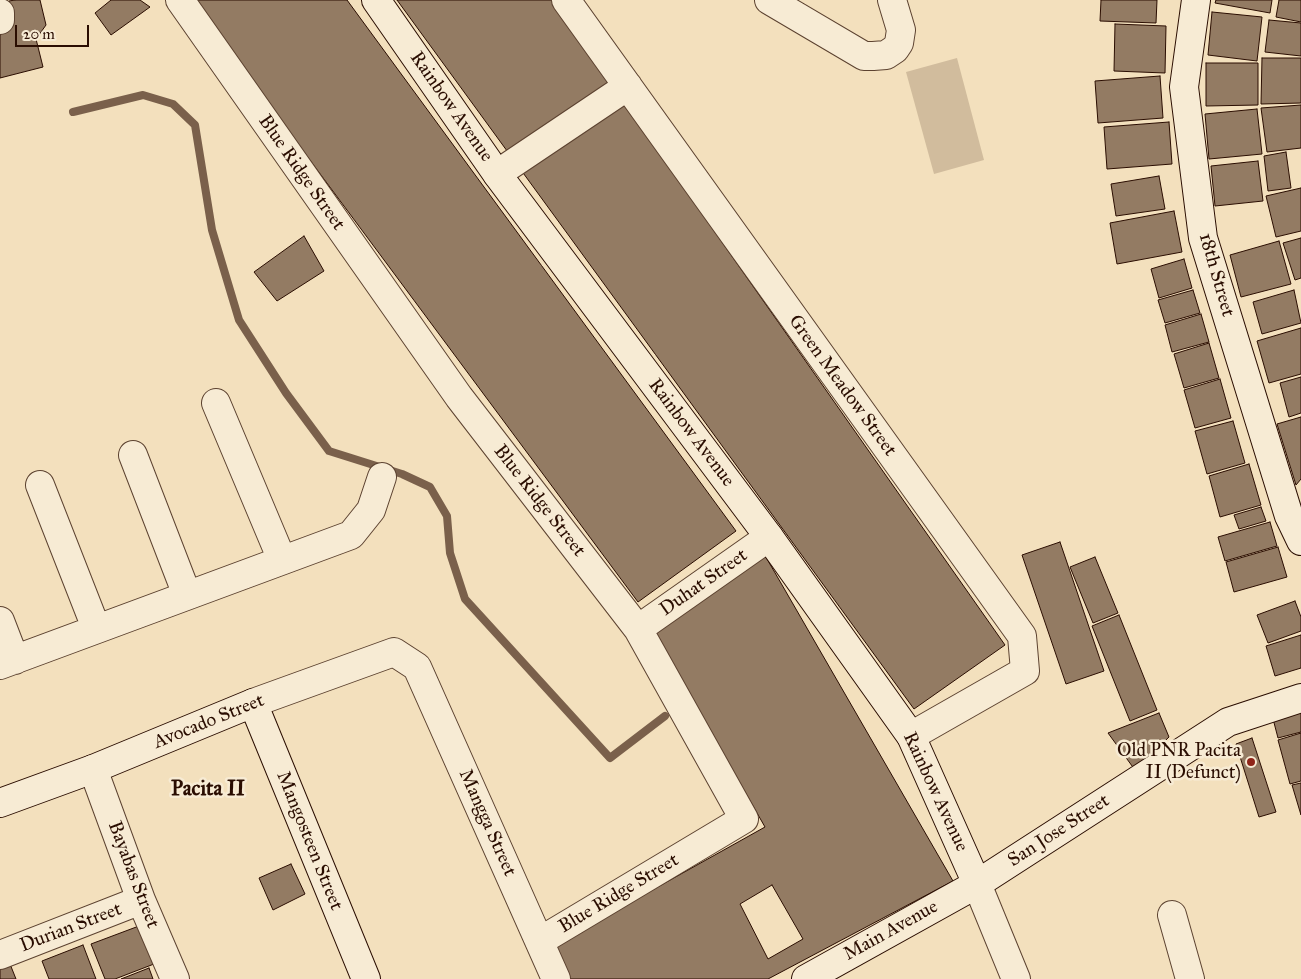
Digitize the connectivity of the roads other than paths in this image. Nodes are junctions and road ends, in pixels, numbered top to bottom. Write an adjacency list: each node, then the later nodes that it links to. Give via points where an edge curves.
1 (180, 0): 22 (street, Blue Ridge Street, via 459,397)
2 (376, 0): 10 (street, Rainbow Avenue)
3 (566, 0): 9 (street, Green Meadow Street)
4 (770, 0): 5 (street, via 864,56 886,55 895,49 901,30)
5 (892, 0)
6 (1196, 0): 15 (street, 18th Street, via 1184,87 1203,238)
7 (0, 13): 8 (street)
8 (0, 20)
9 (628, 86): 10 (street); 27 (street, Green Meadow Street, via 1022,636 1025,671)
10 (497, 174): 16 (street, Rainbow Avenue)
11 (216, 403): 18 (street)
12 (133, 455): 19 (street)
13 (382, 477): 18 (street, via 371,510 350,535)
14 (40, 485): 21 (street)
15 (1295, 508): 17 (street, 18th Street)
16 (769, 537): 22 (street, Duhat Street); 27 (street, Rainbow Avenue)
17 (1301, 541)
18 (282, 560): 19 (street)
19 (187, 595): 21 (street)
20 (0, 621): 23 (street)
21 (96, 628): 23 (street)
22 (638, 629): 33 (street, Blue Ridge Street, via 744,819)
23 (8, 663)
24 (417, 667): 26 (street, Avocado Street, via 394,652); 33 (street, Mangga Street)
25 (1301, 698): 30 (street, San Jose Street, via 1228,722)
26 (253, 703): 28 (street, Avocado Street); 36 (street, Mangosteen Street)
27 (911, 736): 30 (street, Rainbow Avenue)
28 (92, 769): 29 (street, Avocado Street); 31 (street, Bayabas Street)
29 (0, 803)
30 (977, 884): 38 (street, Main Avenue); 39 (street, Rainbow Avenue)
31 (141, 900): 34 (street, Durian Street); 35 (street, Bayabas Street)
32 (1172, 915): 40 (street)
33 (540, 941): 37 (street, Mangga Street)
34 (0, 955)
35 (175, 979)
36 (366, 979)
37 (556, 979)
38 (806, 979)
39 (1016, 979)
40 (1190, 979)

